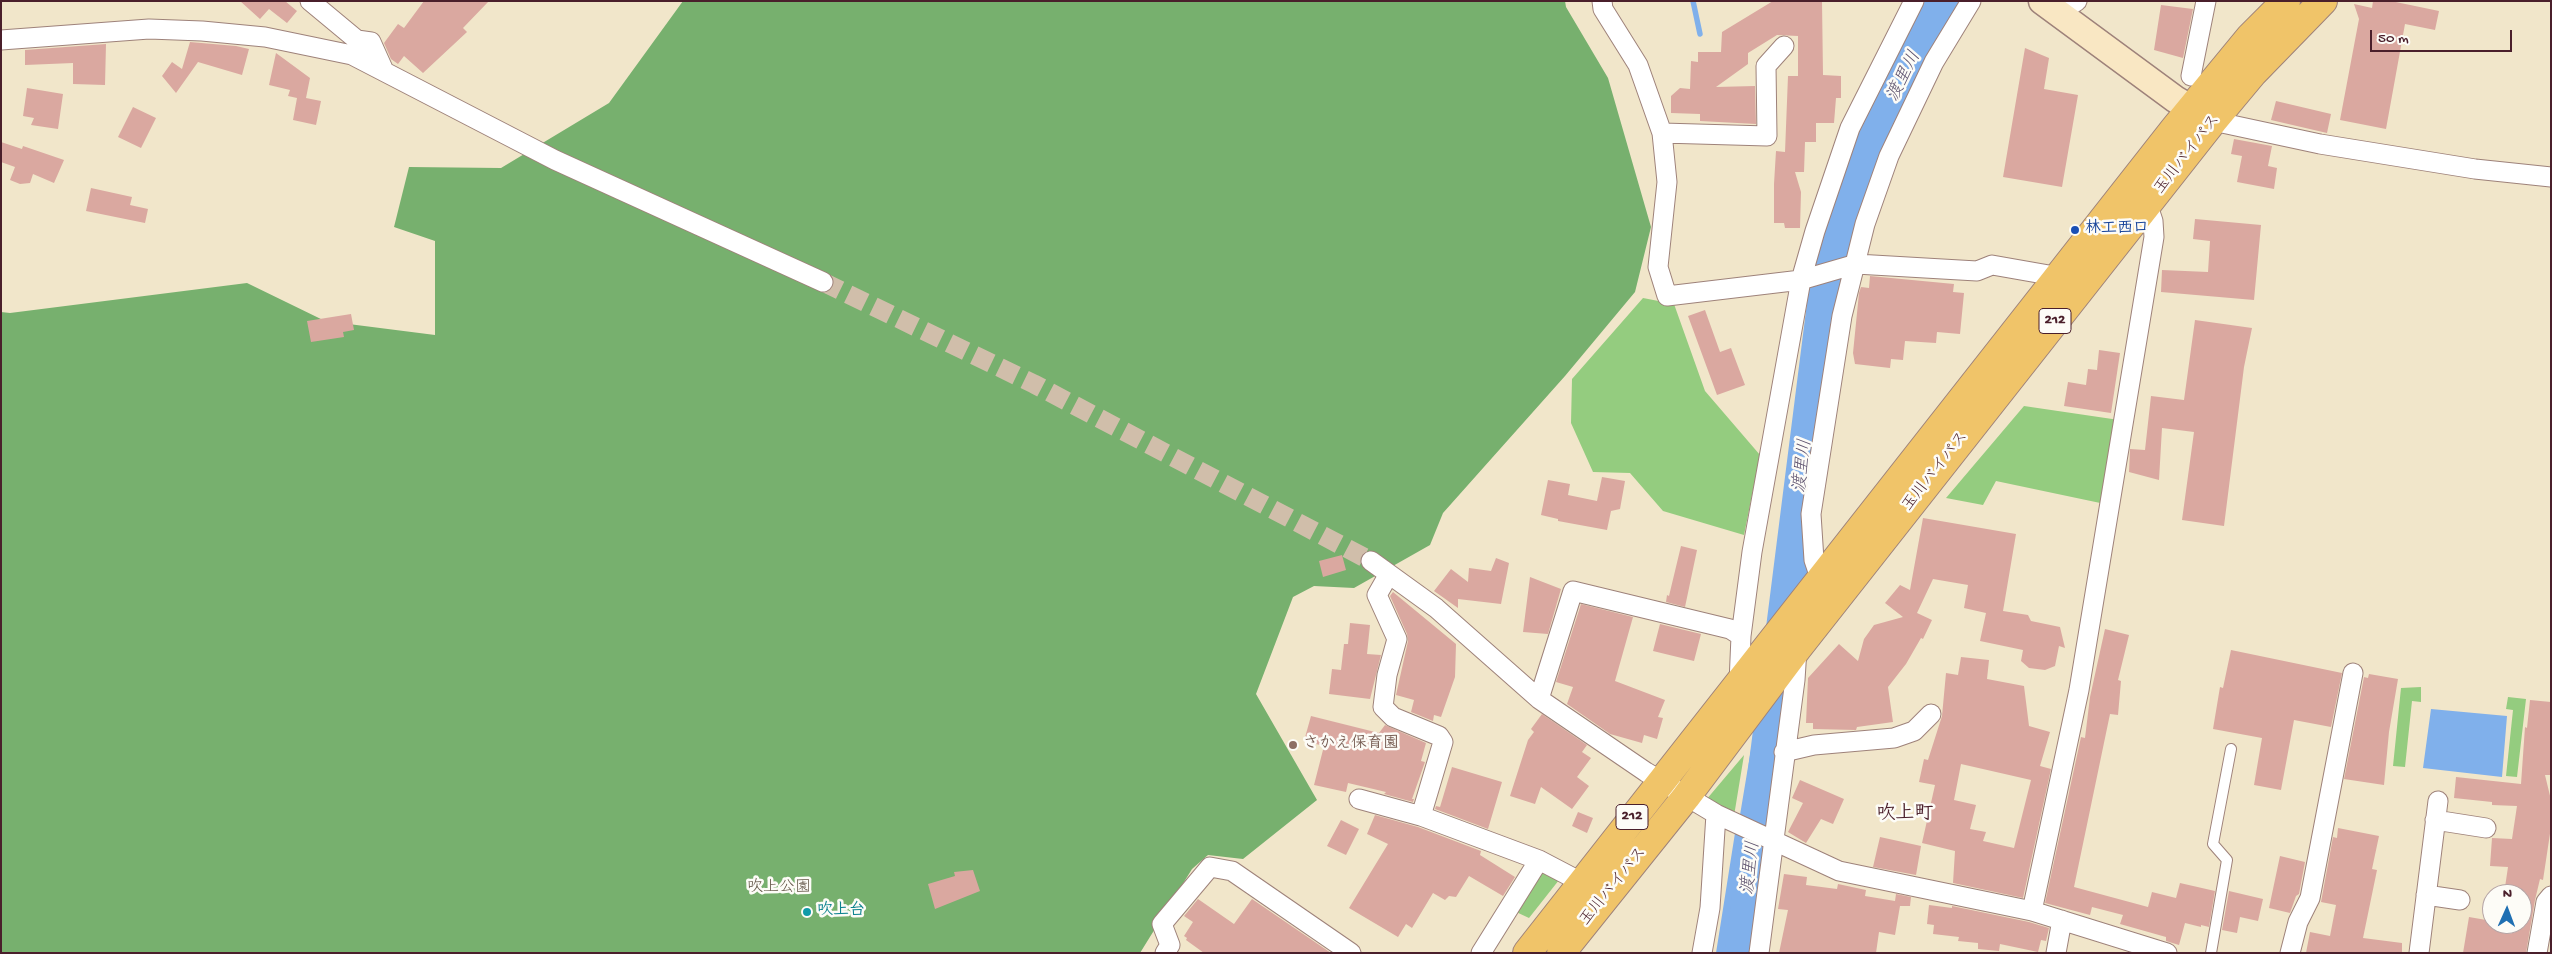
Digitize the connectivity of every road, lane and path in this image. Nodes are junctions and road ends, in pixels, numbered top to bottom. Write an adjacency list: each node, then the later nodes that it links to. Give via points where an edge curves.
1 (310, 1): 11 (street, via 356,40 371,42)
2 (1602, 1): 14 (street, via 1603,10 1638,65)
3 (1914, 1): 19 (street, via 1850,128 1814,230)
4 (1970, 1): 17 (street, via 1934,62 1889,156 1864,224)
5 (2206, 1): 12 (street)
6 (2286, 1): 13 (highway, 玉川バイパス / 212, via 2250,38)
7 (2323, 1): 13 (highway, 玉川バイパス / 212, via 2253,73)
8 (2059, 5): 13 (street)
9 (2, 41): 11 (street, via 149,29 202,31 265,37 352,55)
10 (1784, 46): 14 (street, via 1766,66 1768,136)
11 (384, 71): 21 (street, via 555,160)
12 (2191, 76)
13 (2202, 115): 15 (street, via 2320,144 2475,169); 16 (highway, 玉川バイパス / 212); 18 (highway, 玉川バイパス / 212)
14 (1662, 133): 19 (street, via 1667,182 1658,267 1667,296)
15 (2551, 177)
16 (2148, 206): 20 (highway, 玉川バイパス / 212); 48 (street, via 2153,221 2152,246 2079,690)
17 (1856, 264): 18 (street, via 1977,271 1992,265); 19 (street); 24 (street, via 1840,326 1811,514 1814,560)
18 (2057, 277): 20 (street); 24 (highway, 玉川バイパス / 212)
19 (1801, 280): 26 (street, via 1752,552)
20 (2086, 281): 25 (highway, 玉川バイパス / 212)
21 (823, 282)
22 (1372, 561): 23 (street)
23 (1389, 574): 30 (street, via 1436,608); 39 (street, via 1377,595 1397,639 1387,675 1383,707 1393,717 1439,736 1443,742)
24 (1820, 578): 25 (street); 29 (highway, 玉川バイパス / 212)
25 (1842, 593): 27 (highway, 玉川バイパス / 212)
26 (1741, 636): 29 (street); 30 (street, via 1730,629 1573,591)
27 (1797, 649): 33 (street); 35 (highway, 玉川バイパス / 212)
28 (2353, 672): 60 (street, via 2310,898 2298,922)
29 (1739, 683): 34 (highway, 玉川バイパス / 212)
30 (1539, 699): 34 (street)
31 (1931, 714): 33 (street, via 1914,731 1894,738 1814,745)
32 (2231, 749): 59 (lane, via 2213,844 2227,860)
33 (1784, 752): 42 (street)
34 (1661, 782): 35 (street); 44 (highway, 玉川バイパス / 212)
35 (1686, 797): 38 (street); 54 (highway, 玉川バイパス / 212)
36 (1359, 799): 39 (street)
37 (2438, 801): 40 (street)
38 (1716, 814): 42 (street); 55 (street, via 1710,908)
39 (1421, 816): 43 (street)
40 (2435, 820): 41 (street); 45 (street)
41 (2486, 828)
42 (1774, 842): 48 (street, via 1839,871); 56 (street)
43 (1539, 860): 44 (street); 52 (street)
44 (1581, 882): 53 (highway, 玉川バイパス / 212)
45 (2426, 895): 47 (street); 61 (street)
46 (2551, 896): 62 (street, via 2546,902)
47 (2460, 900)
48 (2032, 911): 49 (street)
49 (2062, 920): 57 (street); 58 (street)
50 (1165, 953): 51 (street, via 1170,946 1162,924 1210,867 1232,871)
51 (1351, 953)
52 (1481, 953)
53 (1527, 953)
54 (1561, 953)
55 (1702, 953)
56 (1759, 953)
57 (2056, 953)
58 (2168, 953)
59 (2211, 953)
60 (2290, 953)
61 (2419, 953)
62 (2537, 953)

